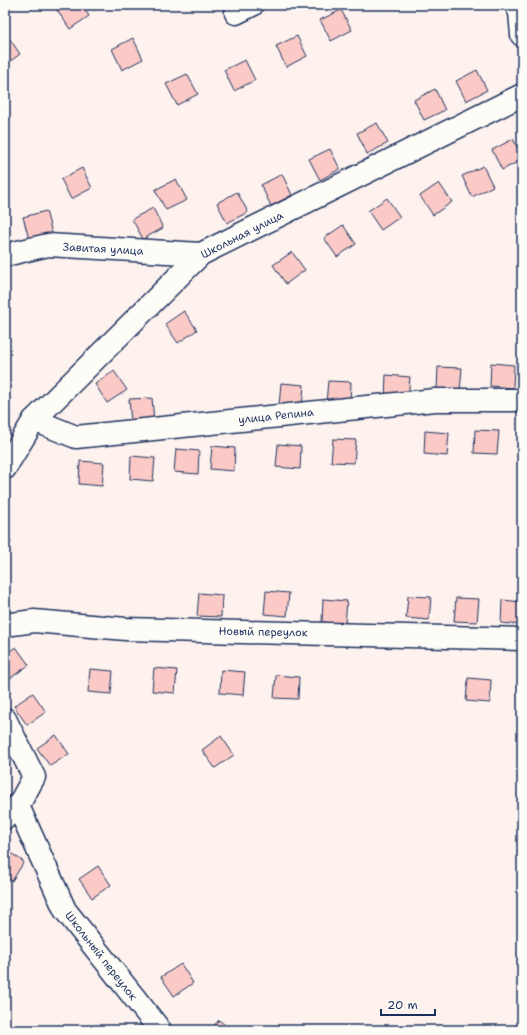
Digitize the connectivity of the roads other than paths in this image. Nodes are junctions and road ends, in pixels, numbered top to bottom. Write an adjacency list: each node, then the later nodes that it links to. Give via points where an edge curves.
1 (516, 5): 2 (street, via 520,12)
2 (522, 35)
3 (522, 95): 5 (street, Школьная улица)
4 (5, 254): 5 (street, Завитая улица, via 48,245)
5 (201, 254): 7 (street, Школьная улица)
6 (522, 400): 7 (street, улица Репина, via 435,400 76,436)
7 (34, 420): 8 (street, Школьная улица)
8 (5, 468)
9 (5, 625): 10 (street, Новый переулок, via 34,620 126,629)
10 (522, 639)
11 (5, 719): 12 (street, via 34,777)
12 (11, 812): 13 (street, Школьный переулок, via 65,910)
13 (160, 1030)

